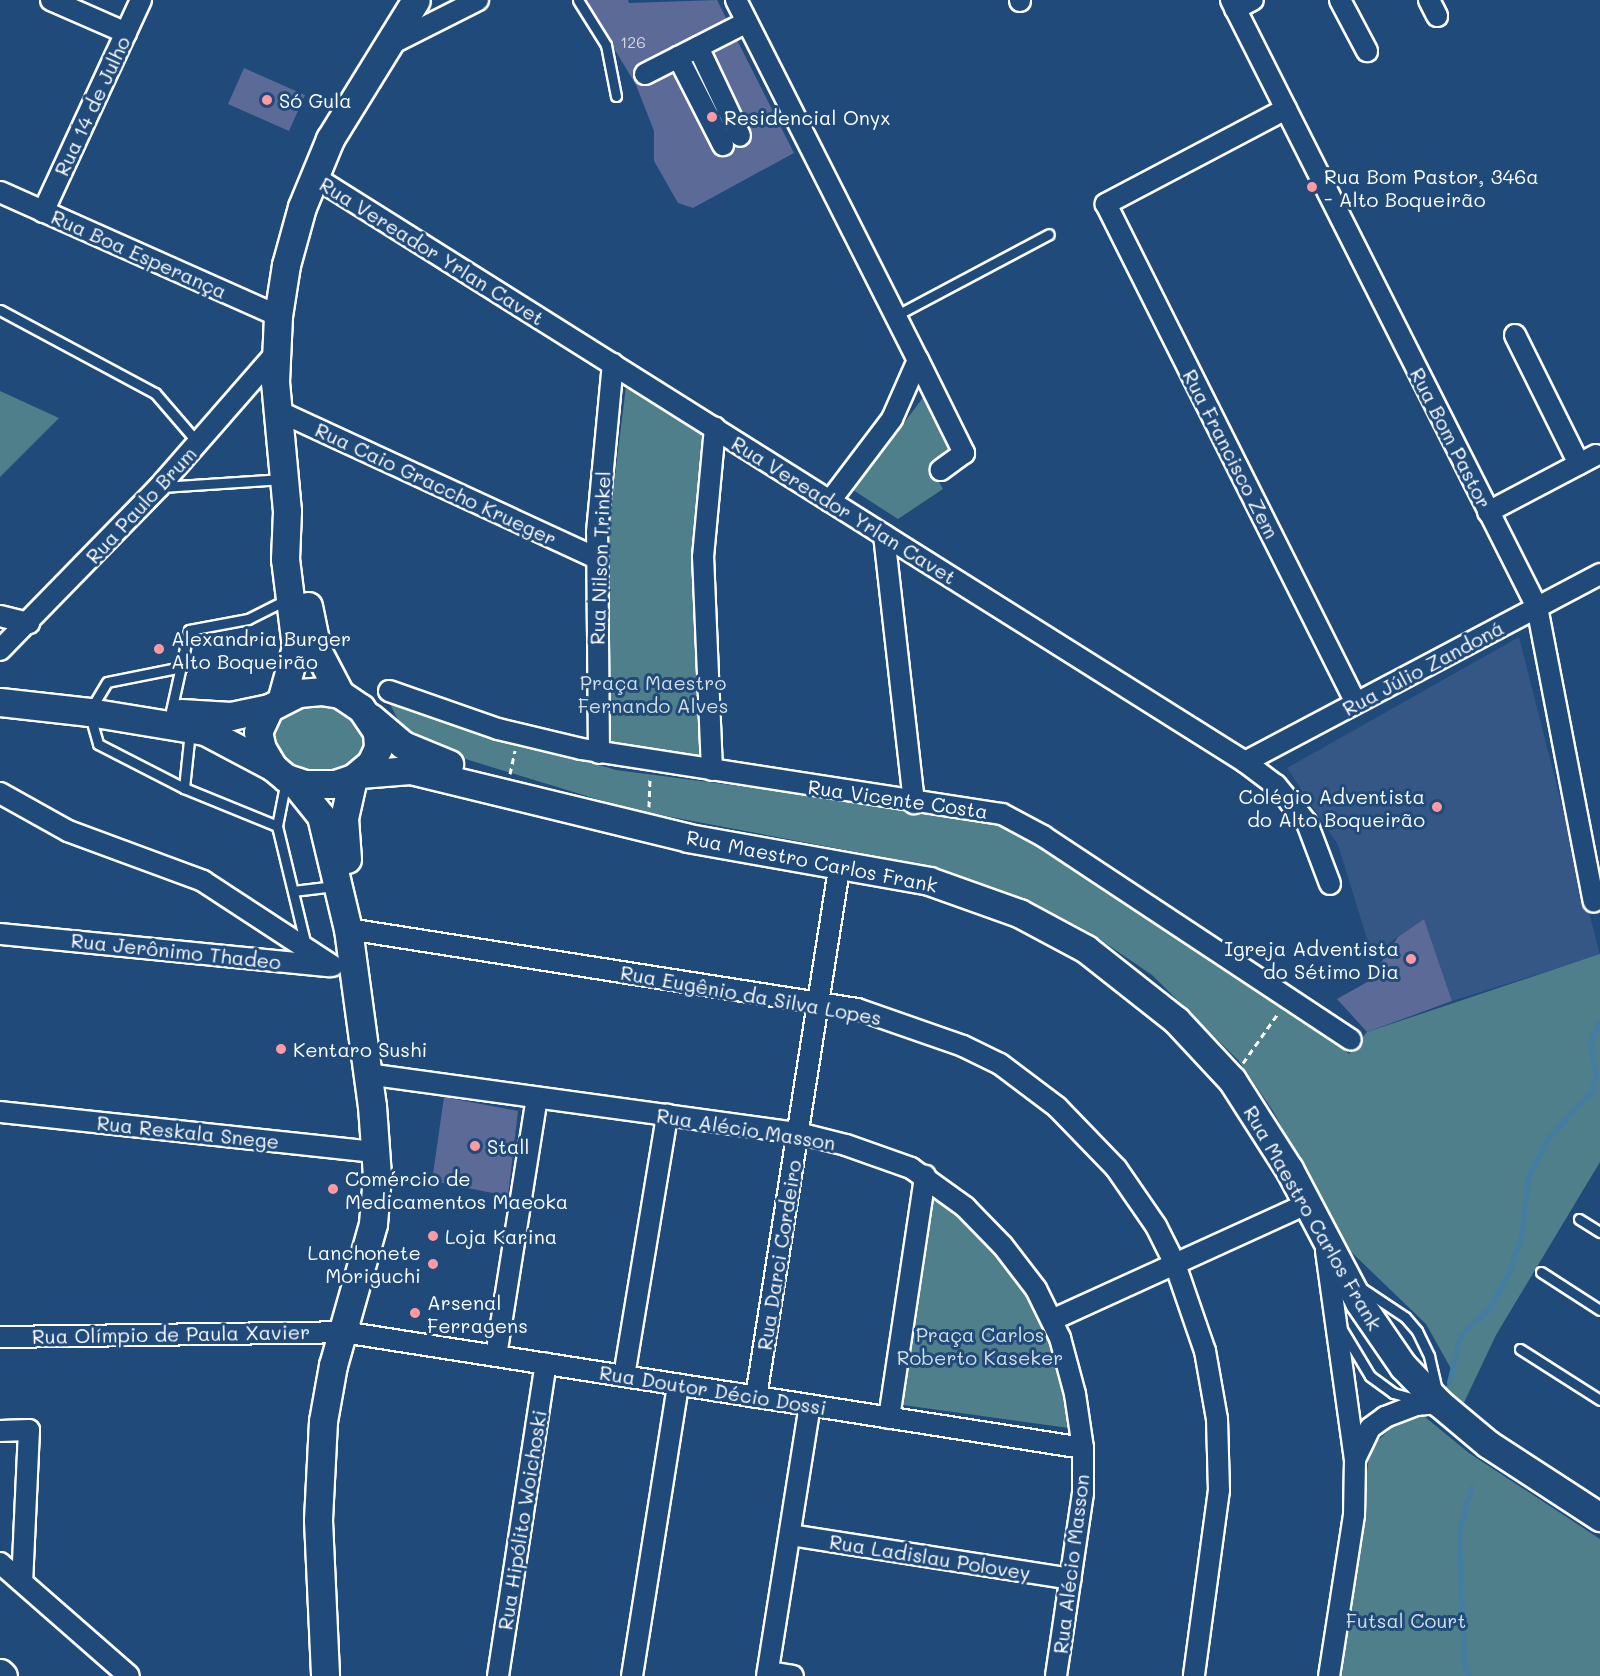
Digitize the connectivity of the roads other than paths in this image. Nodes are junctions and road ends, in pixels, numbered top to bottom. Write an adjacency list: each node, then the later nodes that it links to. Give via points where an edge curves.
1 (51, 0): 11 (street)
2 (141, 0): 11 (street, Rua 14 de Julho)
3 (416, 0): 12 (main road)
4 (478, 0): 12 (street)
5 (578, 0): 17 (lane, via 606,45)
6 (736, 0): 10 (street)
7 (1253, 0): 9 (street)
8 (1340, 0): 14 (street)
9 (1233, 5): 18 (street, Rua Bom Pastor)
10 (747, 22): 13 (street); 25 (street)
11 (126, 33): 21 (street, Rua 14 de Julho)
12 (386, 46): 19 (main road, via 345,112)
13 (698, 47): 15 (street); 15 (street, via 732,141)
14 (1367, 51)
15 (678, 57): 16 (street)
16 (645, 74)
17 (616, 96)
18 (1286, 109): 38 (street, Rua Bom Pastor); 51 (street, Rua Francisco Zem, via 1106,204)
19 (313, 176): 24 (main road, via 291,246); 29 (street, Rua Vereador Yrlan Cavet)
20 (0, 192): 21 (street, Rua Boa Esperança)
21 (43, 212): 24 (street, Rua Boa Esperança)
22 (1049, 234): 25 (lane)
23 (0, 310): 32 (lane, via 155,393)
24 (278, 316): 27 (main road)
25 (895, 316): 28 (street)
26 (1515, 335): 38 (street, via 1588,460)
27 (275, 354): 30 (main road); 32 (street, Rua Paulo Brum)
28 (918, 360): 33 (street, via 964,453); 36 (street, via 892,419)
29 (613, 364): 31 (street, Rua Vereador Yrlan Cavet); 40 (street, Rua Nilson Trinkel)
30 (276, 410): 34 (main road); 40 (street, Rua Caio Graccho Krueger)
31 (715, 428): 36 (street, Rua Vereador Yrlan Cavet); 58 (street, via 703,557)
32 (198, 443): 35 (street, Rua Paulo Brum)
33 (941, 470)
34 (284, 479): 35 (lane); 37 (main road)
35 (159, 487): 45 (street, Rua Paulo Brum)
36 (830, 501): 39 (street, Rua Vereador Yrlan Cavet)
37 (287, 511): 42 (main road, via 285,559); 49 (main road, via 301,558 317,650)
38 (1488, 512): 43 (street, Rua Bom Pastor)
39 (884, 535): 57 (street, Rua Vereador Yrlan Cavet); 63 (street)
40 (596, 558): 56 (street, Rua Nilson Trinkel)
41 (1600, 574): 43 (street, Rua Júlio Zandoná)
42 (290, 597): 47 (lane, via 248,619 189,630); 52 (main road, via 296,647)
43 (1537, 607): 51 (street, Rua Júlio Zandoná); 70 (street, Rua Bom Pastor)
44 (0, 616): 45 (street)
45 (29, 622): 46 (street, Rua Paulo Brum)
46 (0, 650)
47 (182, 667): 53 (lane, via 107,682); 55 (lane)
48 (389, 690): 56 (street, Rua Vicente Costa, via 519,734)
49 (340, 694): 52 (main road, via 299,693); 54 (main road)
50 (0, 702): 53 (main road)
51 (1356, 703): 57 (street, Rua Júlio Zandoná)
52 (275, 704): 55 (main road, via 231,716); 59 (main road, via 258,732 262,749)
53 (89, 712): 55 (main road); 61 (lane, via 98,744)
54 (370, 716): 60 (main road, via 378,748 371,763); 64 (main road, Rua Maestro Carlos Frank, via 417,753 508,782)
55 (180, 720): 59 (main road, via 219,735); 61 (lane)
56 (599, 753): 58 (street, Rua Vicente Costa)
57 (1245, 762): 67 (street, Rua Vereador Yrlan Cavet, via 1276,785 1307,823)
58 (712, 770): 63 (street, Rua Vicente Costa)
59 (284, 776): 60 (main road, via 320,785); 65 (lane); 68 (main road, via 321,816)
60 (356, 776): 64 (main road, Rua Maestro Carlos Frank, via 410,770); 71 (main road, via 343,827 349,881)
61 (184, 788): 65 (lane)
62 (0, 793): 73 (street, via 68,831 203,881)
63 (914, 803): 76 (street, Rua Vicente Costa, via 984,810 1021,823)
64 (574, 809): 66 (main road, Rua Maestro Carlos Frank, via 649,829)
65 (277, 826): 69 (lane)
66 (840, 863): 75 (street, Rua Darci Cordeiro); 84 (main road, Rua Maestro Carlos Frank, via 962,891 1054,930 1143,991 1232,1080 1268,1133)
67 (1330, 884)
68 (335, 886): 69 (lane); 71 (main road)
69 (293, 891): 73 (lane)
70 (1594, 902)
71 (348, 929): 74 (main road); 75 (street, Rua Eugênio da Silva Lopes)
72 (0, 934): 74 (street, Rua Jerônimo Thadeo)
73 (306, 949): 74 (street)
74 (343, 967): 77 (main road)
75 (818, 1002): 81 (street, Rua Darci Cordeiro); 88 (street, Rua Eugênio da Silva Lopes, via 856,1009 927,1031 1000,1064 1030,1084 1116,1168 1156,1226)
76 (1351, 1040)
77 (367, 1074): 78 (street, Rua Alécio Masson); 82 (main road)
78 (537, 1098): 80 (street, Rua Alécio Masson); 96 (street)
79 (0, 1112): 82 (street, Rua Reskala Snege)
80 (667, 1115): 81 (street, Rua Alécio Masson); 98 (street)
81 (798, 1133): 83 (street, Rua Alécio Masson, via 872,1152); 100 (street, Rua Darci Cordeiro)
82 (376, 1152): 93 (main road, via 373,1224)
83 (926, 1176): 92 (street, Rua Alécio Masson, via 965,1207 1003,1246 1036,1289); 104 (street)
84 (1307, 1204): 87 (main road, Rua Maestro Carlos Frank); 88 (street)
85 (1579, 1219): 86 (lane)
86 (1600, 1232)
87 (1324, 1239): 91 (street); 102 (main road, Rua Maestro Carlos Frank, via 1385,1342)
88 (1175, 1264): 92 (street); 120 (street, Rua Eugênio da Silva Lopes, via 1212,1385 1219,1456 1216,1523)
89 (1541, 1272): 90 (lane)
90 (1600, 1310)
91 (1337, 1318): 102 (lane, via 1360,1364 1381,1386 1406,1397); 107 (street)
92 (1052, 1320): 106 (street, Rua Alécio Masson, via 1068,1363)
93 (343, 1332): 94 (street, Rua Olímpio de Paula Xavier); 96 (street, Rua Doutor Décio Dossi); 115 (main road, via 328,1391 320,1464)
94 (0, 1336)
95 (1520, 1349): 101 (lane)
96 (496, 1356): 97 (street, Rua Doutor Décio Dossi)
97 (546, 1364): 98 (street, Rua Doutor Décio Dossi); 116 (street, Rua Hipólito Woichoski)
98 (624, 1376): 99 (street, Rua Doutor Décio Dossi)
99 (678, 1384): 100 (street, Rua Doutor Décio Dossi); 117 (street)
100 (756, 1397): 103 (street, Rua Doutor Décio Dossi)
101 (1600, 1400)
102 (1439, 1403): 107 (street, via 1409,1407 1385,1417 1370,1428); 108 (main road, Rua Maestro Carlos Frank, via 1488,1444)
103 (810, 1405): 104 (street, Rua Doutor Décio Dossi); 109 (street)
104 (888, 1418): 106 (street, Rua Doutor Décio Dossi)
105 (0, 1431): 112 (street, via 29,1430)
106 (1083, 1448): 111 (street, Rua Alécio Masson, via 1083,1493)
107 (1355, 1460): 121 (street, via 1354,1515)
108 (1600, 1517)
109 (789, 1535): 111 (street, Rua Ladislau Polovey); 113 (street)
110 (0, 1563): 112 (street)
111 (1071, 1579): 119 (street, Rua Alécio Masson)
112 (22, 1582): 114 (street)
113 (768, 1674): 118 (street)
114 (129, 1676)
115 (325, 1676)
116 (498, 1676)
117 (632, 1676)
118 (793, 1676)
119 (1056, 1676)
120 (1194, 1676)
121 (1329, 1676)

